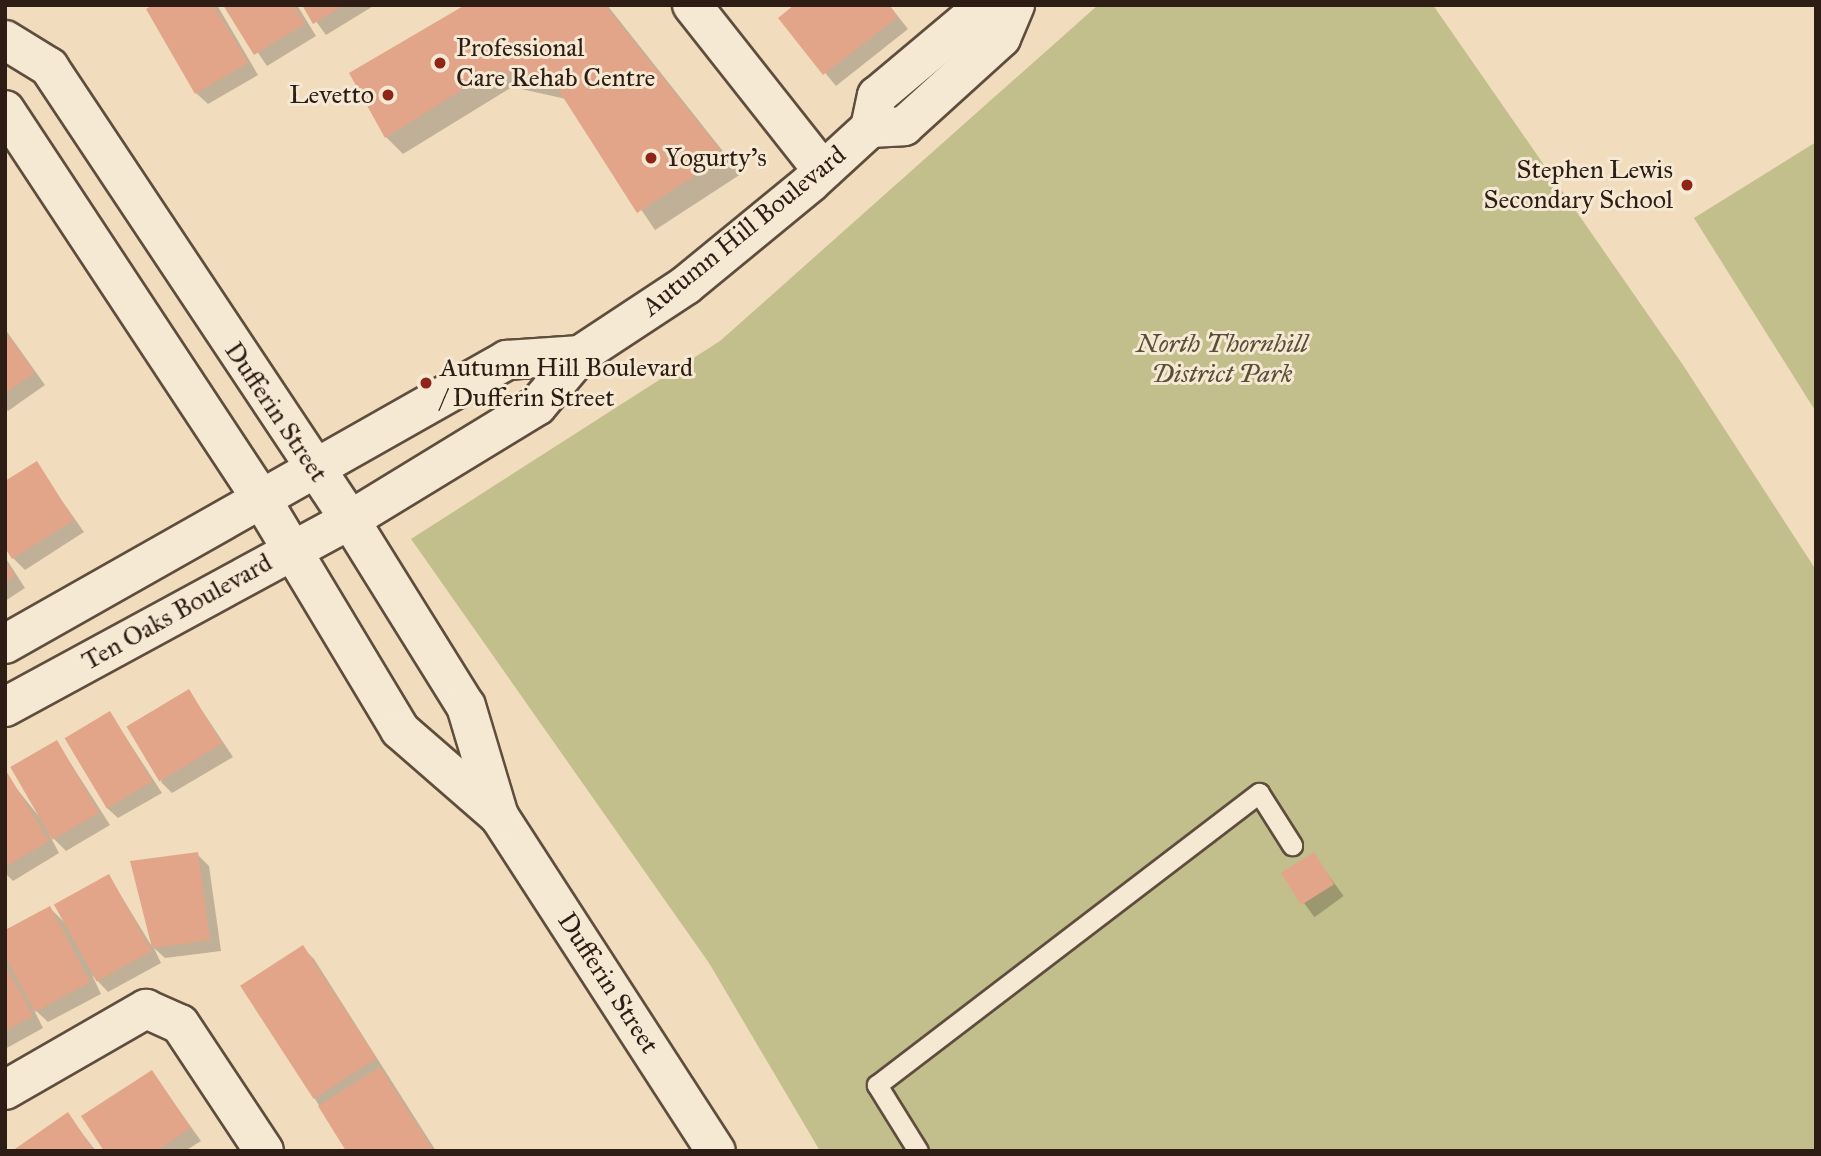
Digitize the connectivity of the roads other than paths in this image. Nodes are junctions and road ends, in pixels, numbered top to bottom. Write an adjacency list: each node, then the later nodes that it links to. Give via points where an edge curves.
1 (692, 5): 5 (street)
2 (1012, 8): 5 (street, Autumn Hill Boulevard, via 977,12 877,96 870,128)
3 (5, 40): 7 (street, Dufferin Street, via 49,67)
4 (5, 110): 8 (street, Dufferin Street)
5 (823, 171): 6 (street, Autumn Hill Boulevard, via 686,285)
6 (580, 355): 7 (street, Autumn Hill Boulevard, via 507,360); 9 (street, Autumn Hill Boulevard, via 537,406)
7 (313, 468): 8 (street); 9 (street, Dufferin Street)
8 (259, 495): 10 (street, Dufferin Street); 11 (street)
9 (350, 520): 10 (street, Ten Oaks Boulevard); 15 (street, Dufferin Street, via 466,706)
10 (291, 548): 13 (street, Ten Oaks Boulevard); 15 (street, Dufferin Street, via 400,730)
11 (53, 617): 12 (street); 13 (street)
12 (5, 644)
13 (82, 666): 14 (street, Ten Oaks Boulevard)
14 (5, 707)
15 (499, 816): 19 (street, Dufferin Street)
16 (1292, 845): 20 (lane, via 1259,793 877,1085)
17 (5, 1090): 18 (street, via 146,1009 180,1024)
18 (264, 1151)
19 (716, 1151)
20 (918, 1151)

